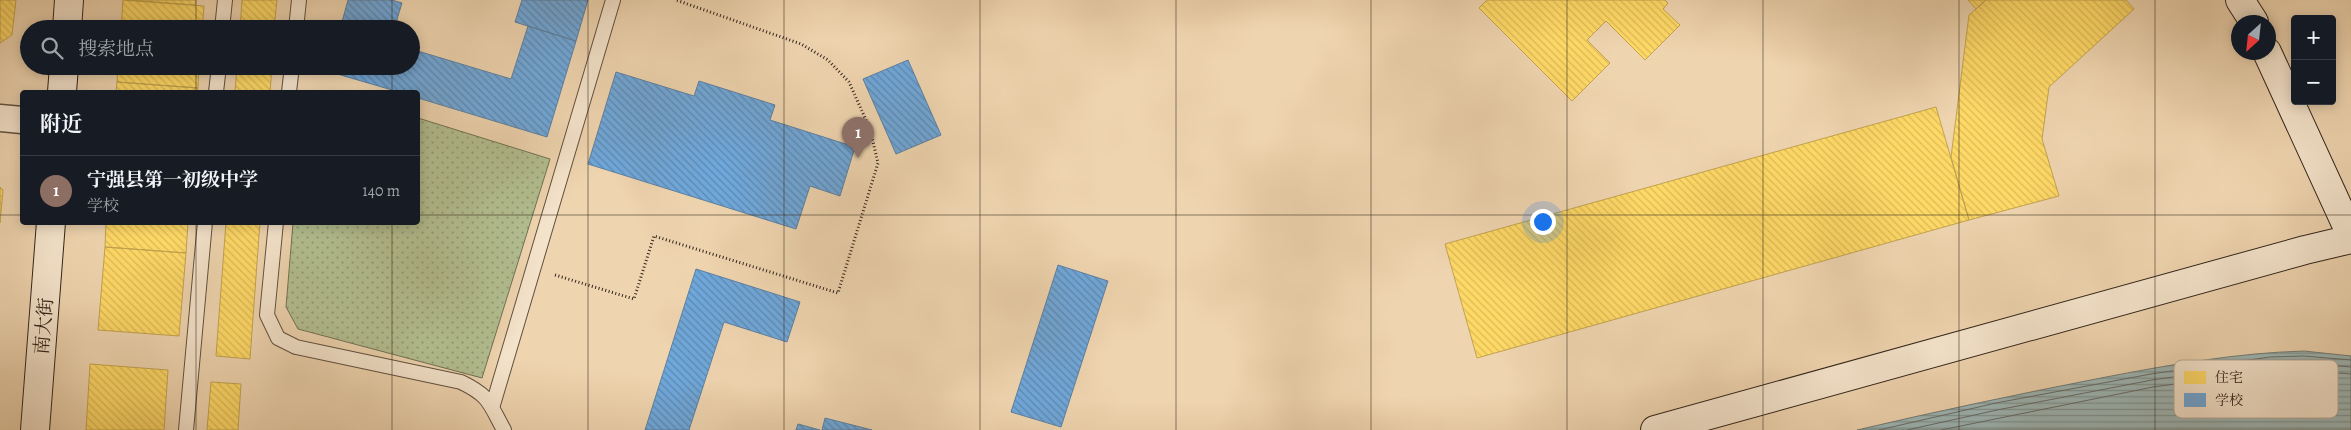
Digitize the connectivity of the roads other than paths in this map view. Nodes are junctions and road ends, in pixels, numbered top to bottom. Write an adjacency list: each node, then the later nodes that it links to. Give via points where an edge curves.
1 (69, 0): 7 (street)
2 (225, 0): 8 (lane)
3 (299, 0): 9 (lane)
4 (614, 0): 24 (lane)
5 (2240, 0): 6 (street)
6 (2250, 15)
7 (68, 20)
8 (223, 20)
9 (297, 20)
10 (2271, 60): 22 (street)
11 (63, 75): 14 (street)
12 (218, 75): 15 (lane)
13 (291, 75): 16 (lane)
14 (62, 90)
15 (216, 90)
16 (289, 90)
17 (0, 118): 18 (street)
18 (20, 120)
19 (51, 225): 25 (street, 南大街)
20 (205, 225): 26 (lane)
21 (276, 225): 24 (lane, via 267,315 278,338 296,347 461,382 480,391)
22 (2351, 234)
23 (2351, 239): 28 (street)
24 (492, 408): 27 (lane)
25 (35, 430)
26 (186, 430)
27 (504, 430)
28 (1655, 430)

